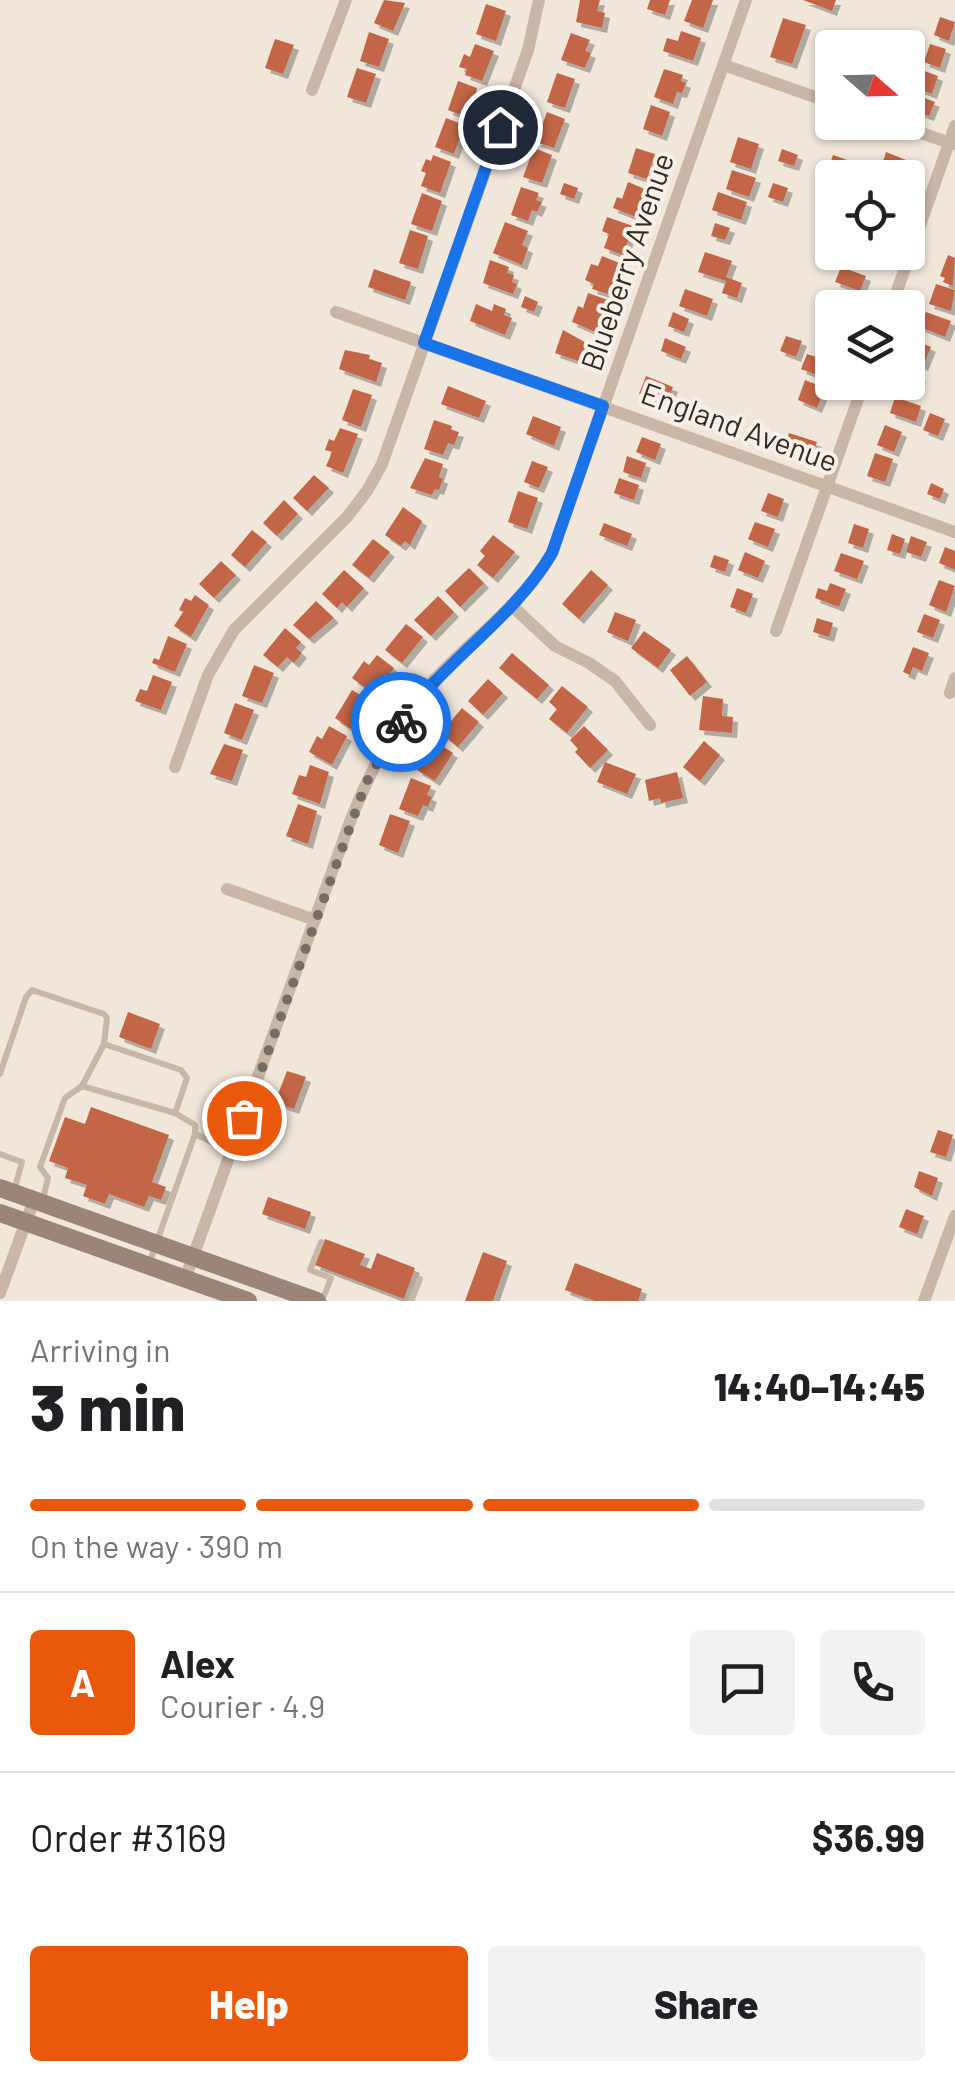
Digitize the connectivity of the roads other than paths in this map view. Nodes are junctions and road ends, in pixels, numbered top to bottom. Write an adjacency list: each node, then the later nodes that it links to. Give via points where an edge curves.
1 (346, 0): 5 (street)
2 (540, 0): 12 (street)
3 (746, 0): 4 (street, Blueberry Avenue)
4 (724, 65): 6 (street); 14 (street, Blueberry Avenue)
5 (312, 90)
6 (815, 97)
7 (955, 126): 9 (street)
8 (925, 134): 9 (street)
9 (952, 143): 10 (street)
10 (898, 290)
11 (336, 312): 12 (street, England Avenue)
12 (424, 343): 14 (street, England Avenue); 22 (street, via 368,491 234,630 208,675)
13 (858, 400): 15 (street)
14 (603, 406): 15 (street, England Avenue); 17 (street, Blueberry Avenue, via 552,553)
15 (827, 486): 16 (street, England Avenue); 18 (street)
16 (955, 532)
17 (511, 605): 21 (street, via 555,646 615,681); 24 (street, Blueberry Avenue, via 433,681 392,734 366,783)
18 (776, 631)
19 (955, 678): 20 (street)
20 (950, 693)
21 (650, 725)
22 (175, 767)
23 (227, 890): 24 (street)
24 (315, 920): 30 (street, Blueberry Avenue)
25 (104, 1044): 26 (lane, via 104,1014 32,990); 27 (lane); 28 (lane, via 180,1070 188,1078)
26 (0, 1074)
27 (82, 1086): 28 (lane); 33 (lane, via 66,1098)
28 (174, 1113): 29 (lane, via 195,1126)
29 (195, 1134): 30 (lane); 40 (lane)
30 (232, 1151): 41 (street, Blueberry Avenue)
31 (0, 1154): 32 (lane)
32 (22, 1162): 33 (lane); 34 (lane)
33 (40, 1167): 35 (lane, via 48,1178)
34 (7, 1190): 35 (main road)
35 (38, 1202): 38 (street); 40 (main road)
36 (0, 1213): 38 (main road)
37 (955, 1216): 50 (street)
38 (26, 1223): 42 (main road); 45 (street)
39 (321, 1242): 48 (lane, via 310,1270 331,1278)
40 (154, 1243): 41 (main road); 42 (lane)
41 (194, 1257): 44 (street, Blueberry Avenue); 46 (main road)
42 (149, 1266): 44 (main road)
43 (420, 1278): 49 (lane)
44 (185, 1279): 47 (main road)
45 (0, 1293)
46 (297, 1298): 48 (main road)
47 (248, 1301)
48 (320, 1301)
49 (411, 1301)
50 (924, 1301)

